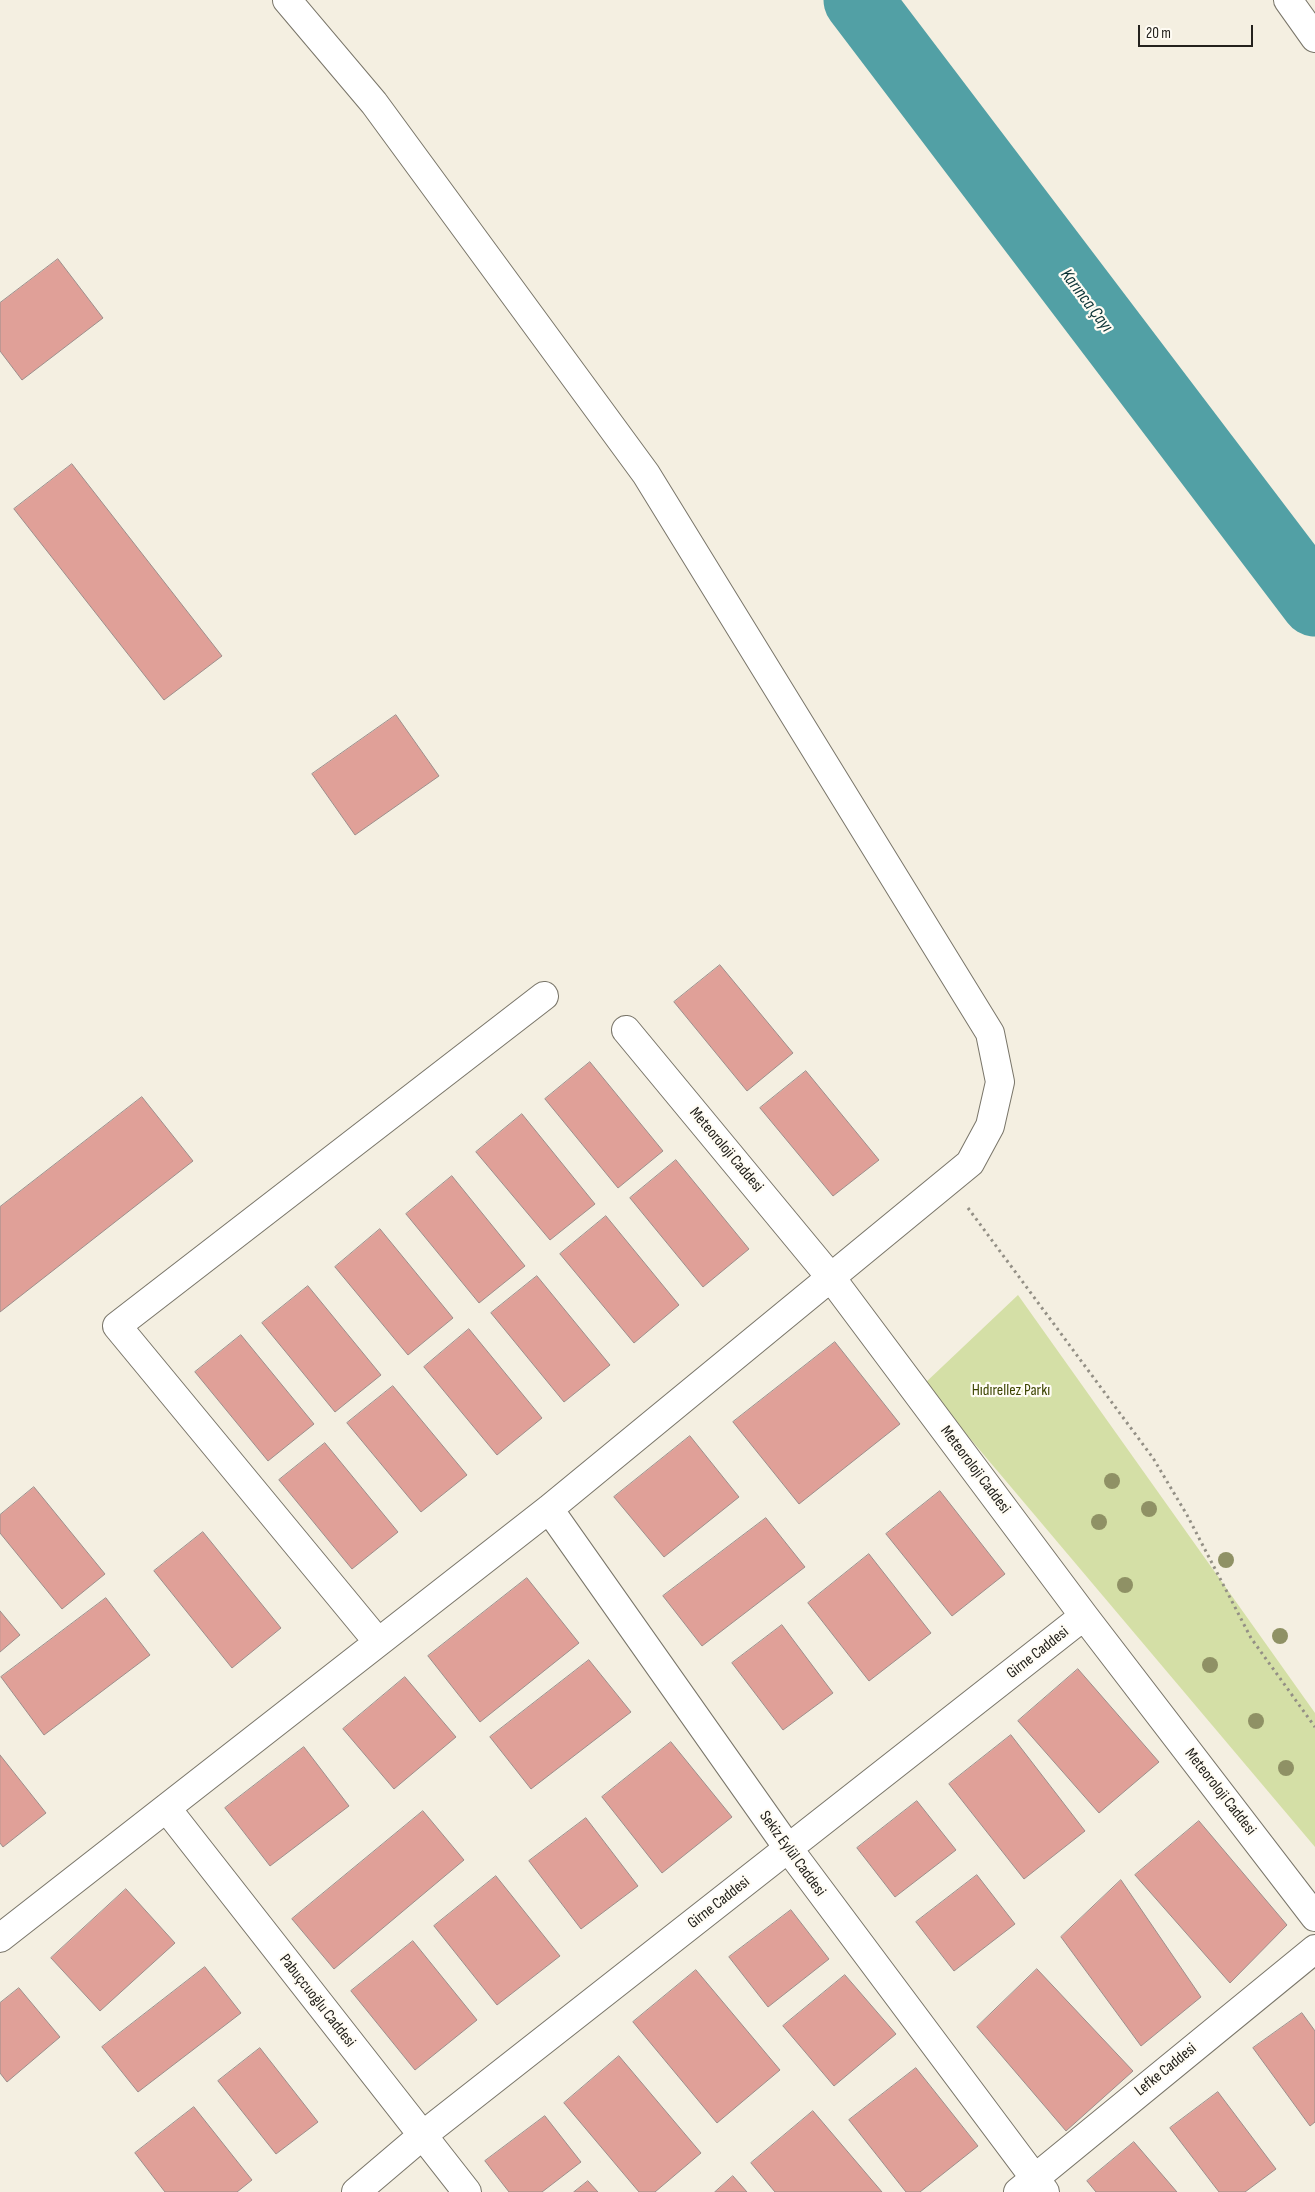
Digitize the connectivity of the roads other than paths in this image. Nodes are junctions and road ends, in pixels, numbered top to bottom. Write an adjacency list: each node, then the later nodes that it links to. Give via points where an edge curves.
1 (288, 0): 6 (street, via 374,103 646,474 990,1032 1000,1082 990,1126 970,1164)
2 (1288, 0): 3 (street)
3 (1315, 38)
4 (544, 996): 9 (street, via 117,1326)
5 (626, 1030): 6 (street, Meteoroloji Caddesi)
6 (832, 1279): 7 (street); 8 (street, Meteoroloji Caddesi)
7 (549, 1509): 9 (street); 11 (street, Sekiz Eylül Caddesi)
8 (1084, 1616): 11 (street, Girne Caddesi); 12 (street, Meteoroloji Caddesi)
9 (378, 1642): 10 (street)
10 (167, 1810): 13 (street); 15 (street, Pabuçcuoğlu Caddesi)
11 (788, 1848): 15 (street, Girne Caddesi); 16 (street, Sekiz Eylül Caddesi)
12 (1315, 1916)
13 (0, 1938)
14 (1315, 1949): 16 (street, Lefke Caddesi)
15 (423, 2135): 17 (street, Girne Caddesi); 18 (street, Pabuçcuoğlu Caddesi)
16 (1032, 2188)
17 (356, 2192)
18 (467, 2192)

